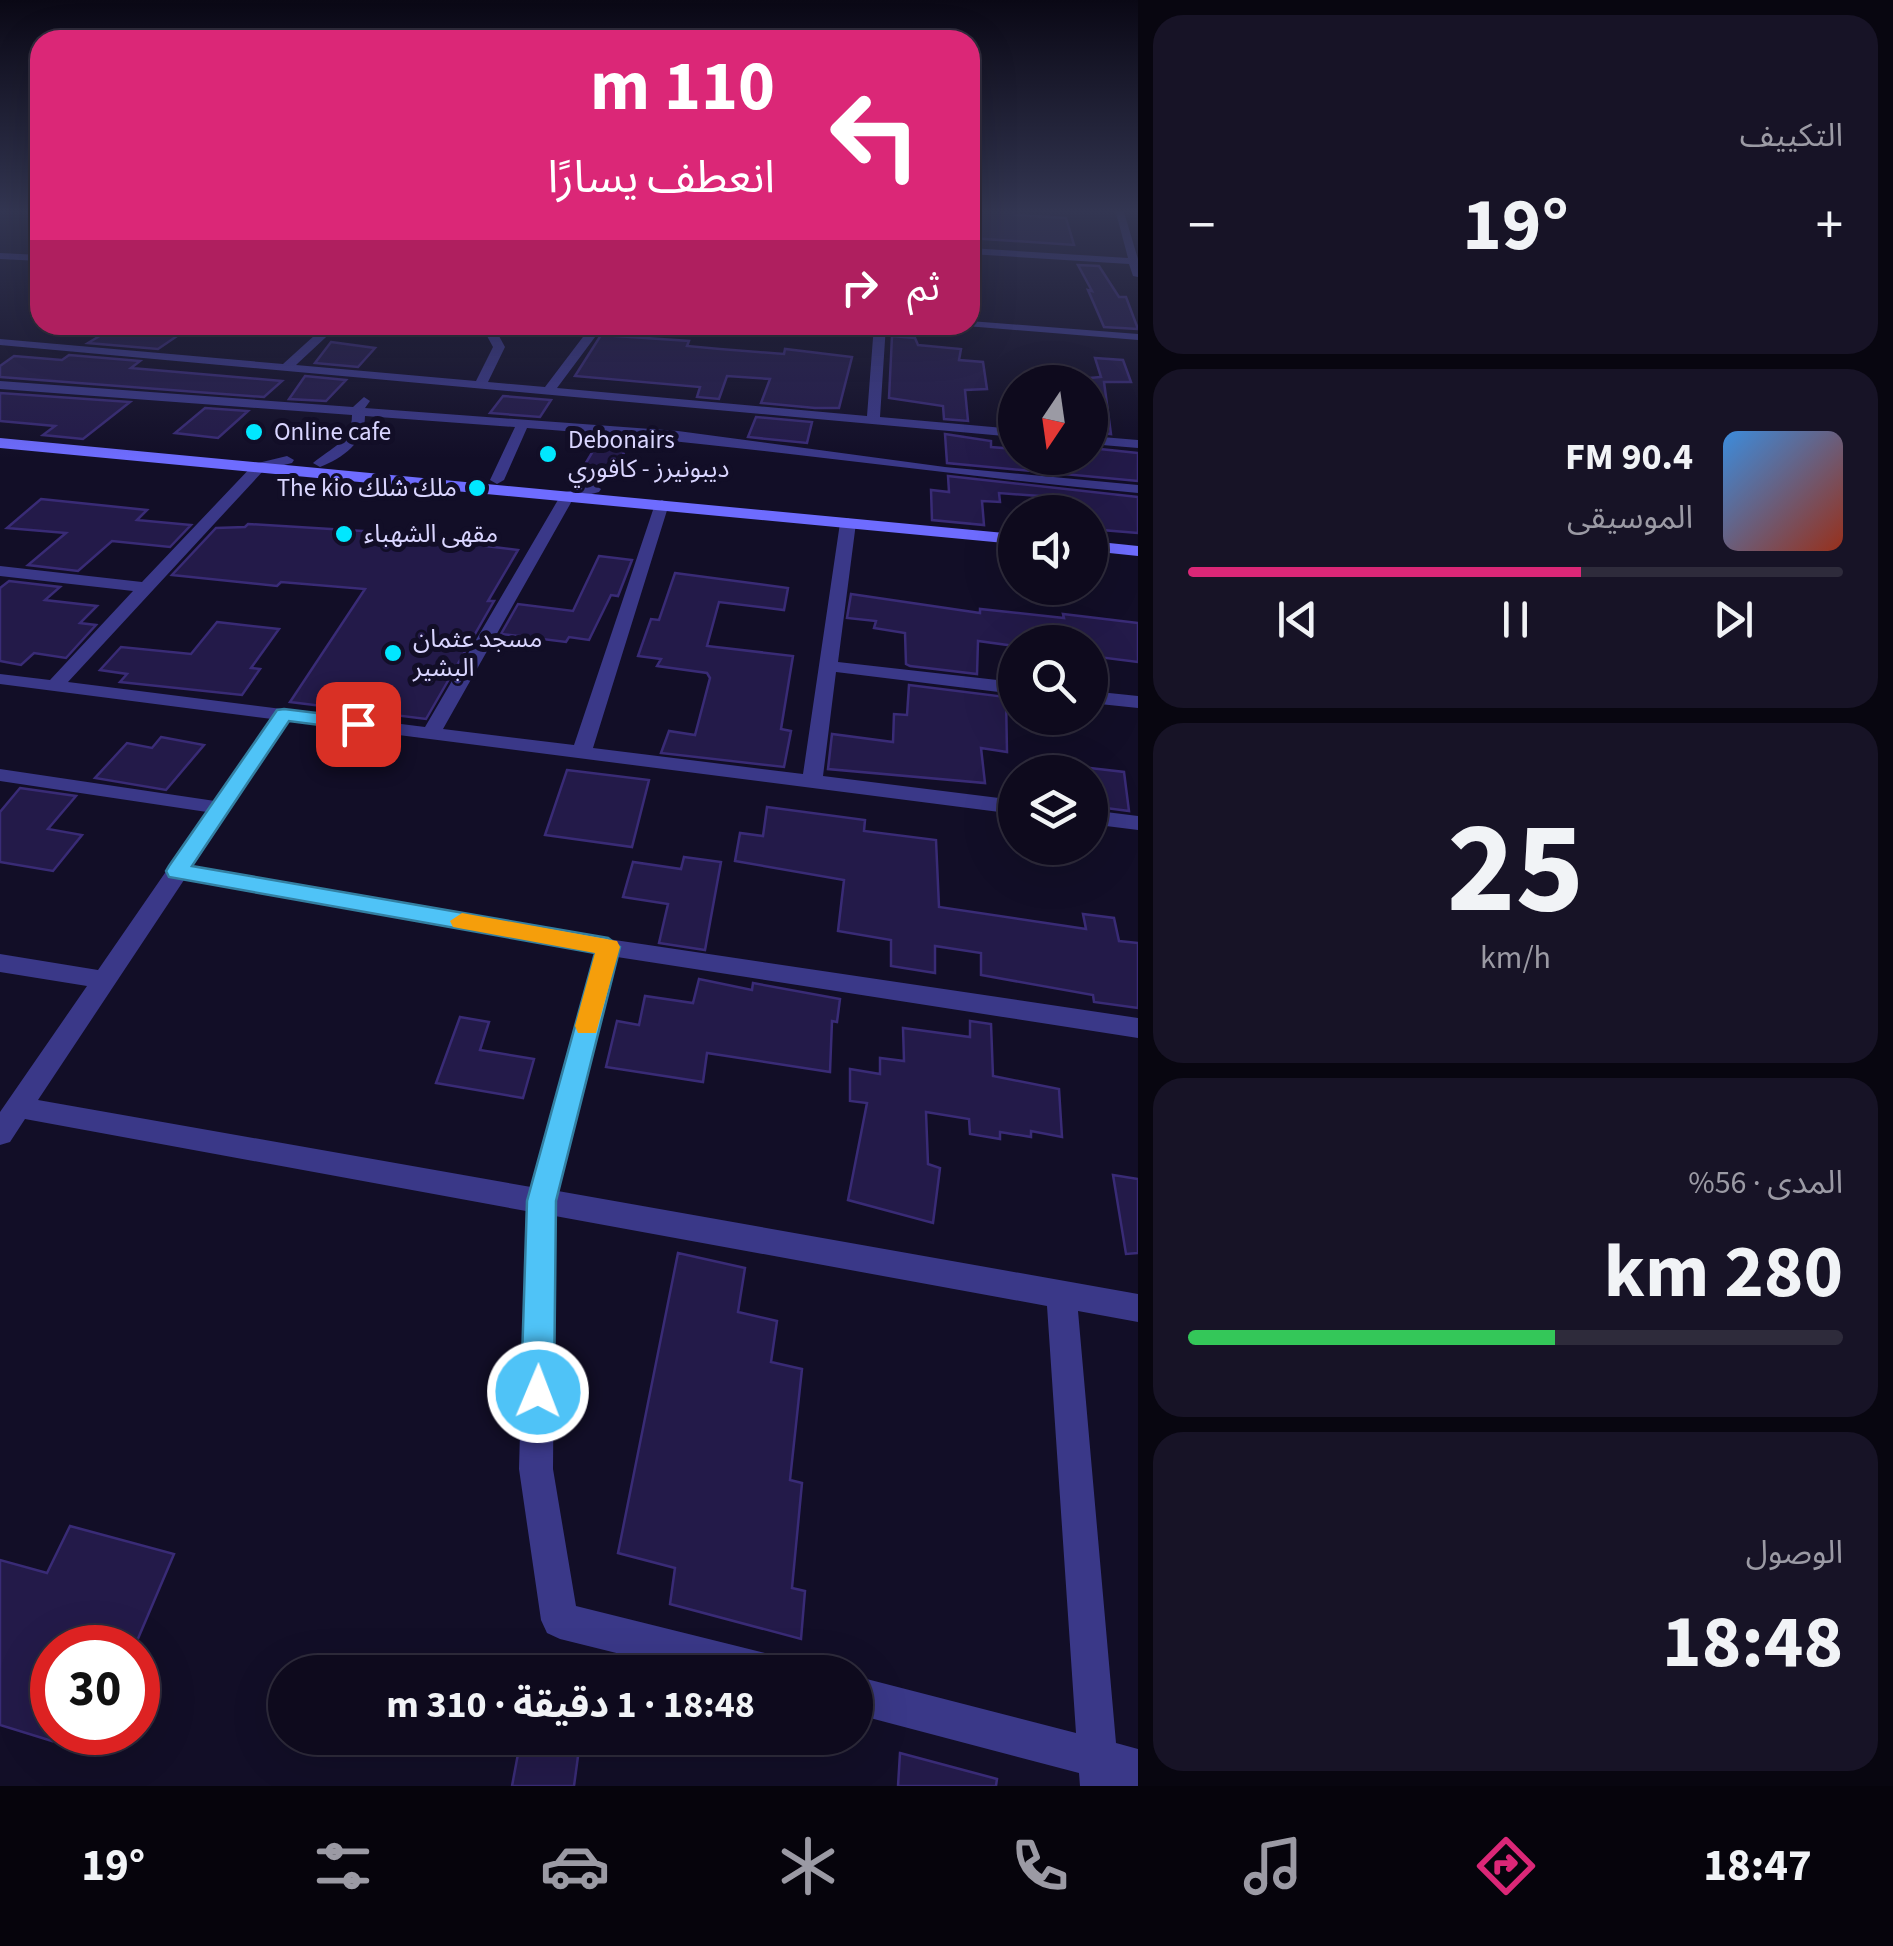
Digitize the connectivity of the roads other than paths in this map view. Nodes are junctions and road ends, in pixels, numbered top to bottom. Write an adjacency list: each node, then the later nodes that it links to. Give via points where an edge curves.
1 (980, 325): 6 (street)
2 (322, 335): 8 (street)
3 (492, 335): 10 (street, via 499,347)
4 (590, 335): 12 (street)
5 (879, 335): 14 (street)
6 (1138, 337)
7 (0, 342): 8 (street)
8 (287, 366): 9 (street)
9 (387, 377): 10 (street); 13 (street)
10 (481, 384): 12 (street)
11 (0, 385): 13 (street)
12 (550, 389): 14 (street)
13 (358, 409): 15 (street); 22 (street, via 353,441)
14 (873, 419): 16 (street)
15 (523, 423): 24 (street); 26 (street)
16 (998, 430)
17 (0, 433): 21 (street)
18 (0, 442): 23 (street)
19 (1108, 442): 20 (street)
20 (1138, 444)
21 (288, 460): 22 (street); 23 (street)
22 (320, 464): 24 (street)
23 (259, 467): 27 (street); 37 (street)
24 (498, 480): 25 (street)
25 (594, 489): 27 (street); 30 (street)
26 (1138, 489)
27 (567, 496): 28 (street); 45 (street)
28 (662, 504): 29 (street); 46 (street)
29 (848, 523): 31 (street); 38 (street)
30 (998, 527)
31 (998, 537)
32 (1108, 539): 33 (street)
33 (1138, 542)
34 (1108, 548): 35 (street)
35 (1138, 551)
36 (0, 572): 37 (street)
37 (146, 588): 40 (street)
38 (828, 666): 41 (street); 48 (street)
39 (0, 679): 40 (street)
40 (54, 686): 44 (street)
41 (998, 686)
42 (1108, 698): 43 (street)
43 (1138, 702)
44 (284, 714): 45 (street); 50 (street)
45 (432, 733): 46 (street)
46 (582, 752): 48 (street)
47 (0, 775): 50 (street)
48 (812, 782): 49 (street)
49 (998, 805)
50 (221, 808): 53 (street)
51 (1108, 818): 52 (street)
52 (1138, 822)
53 (177, 871): 54 (street); 56 (street)
54 (608, 947): 57 (street); 60 (street)
55 (0, 963): 56 (street)
56 (104, 980): 58 (street)
57 (1138, 1028)
58 (18, 1107): 59 (street); 60 (street)
59 (0, 1134)
60 (541, 1201): 61 (street); 63 (street, via 536,1469 560,1620)
61 (1061, 1294): 62 (street); 66 (street)
62 (1138, 1308)
63 (697, 1655)
64 (873, 1702): 66 (street)
65 (1138, 1769): 66 (street)
66 (1098, 1772)

